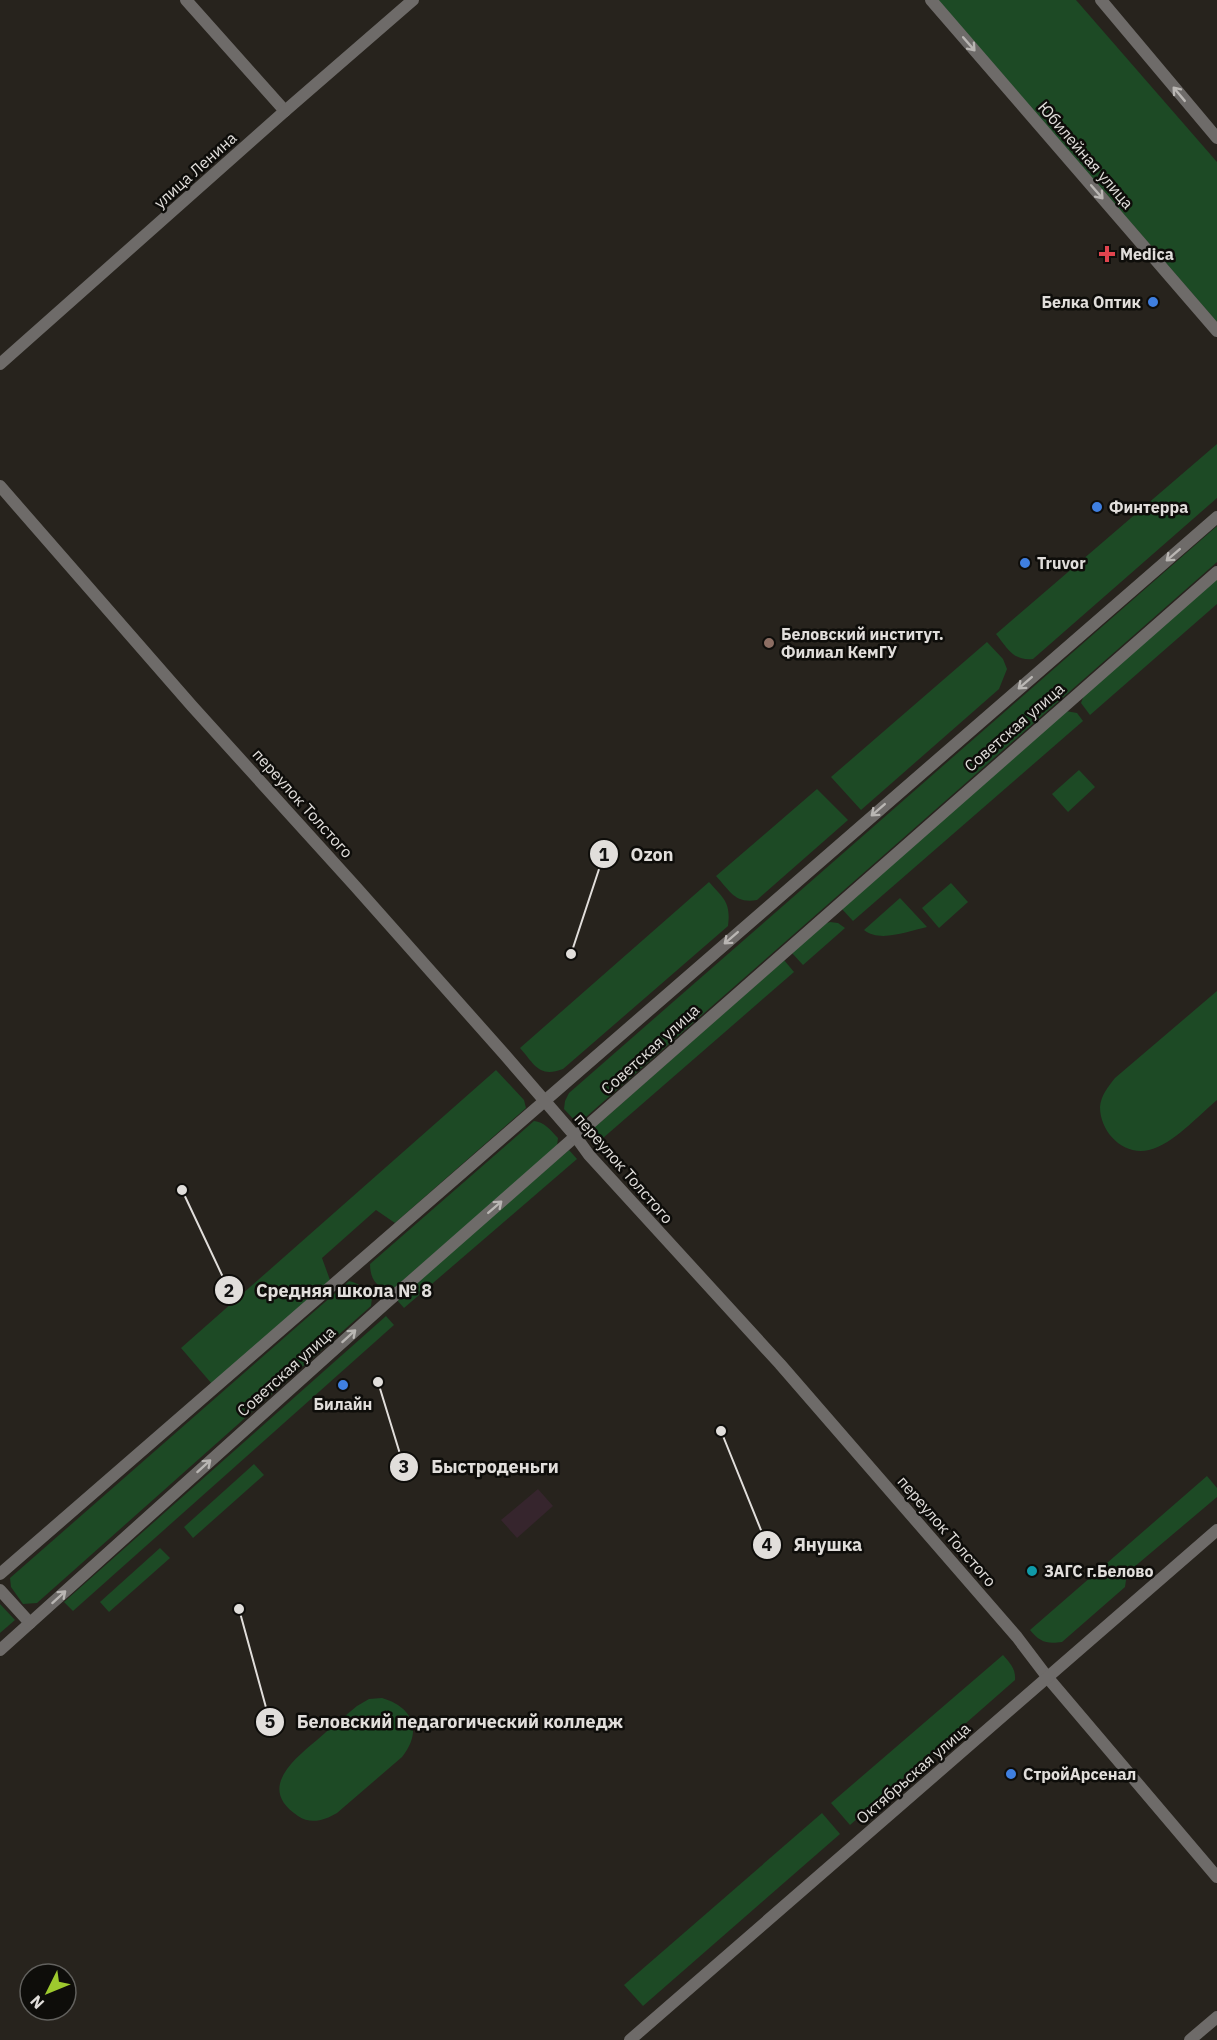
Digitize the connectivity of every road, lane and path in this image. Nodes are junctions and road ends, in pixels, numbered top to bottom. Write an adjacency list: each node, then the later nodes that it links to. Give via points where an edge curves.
1 (186, 0): 5 (street)
2 (413, 0): 5 (street, улица Ленина)
3 (931, 0): 7 (street, Юбилейная улица, one-way to 7)
4 (1101, 0): 6 (street, one-way to 4)
5 (285, 111): 8 (street, улица Ленина)
6 (1217, 138)
7 (1217, 331)
8 (0, 364)
9 (0, 486): 12 (street, переулок Толстого)
10 (1217, 517): 12 (street, Советская улица, one-way to 12)
11 (1217, 572): 13 (street, Советская улица)
12 (544, 1101): 13 (street, переулок Толстого); 15 (street, Советская улица)
13 (576, 1137): 17 (street, Советская улица, one-way to 13); 19 (street, переулок Толстого, via 780,1364 1017,1637)
14 (1217, 1530): 19 (street, Октябрьская улица)
15 (0, 1574)
16 (0, 1590): 17 (street)
17 (30, 1623): 18 (street, Советская улица)
18 (0, 1650)
19 (1048, 1678): 20 (street, переулок Толстого); 22 (street, Октябрьская улица)
20 (1217, 1877)
21 (1217, 2017): 23 (street)
22 (630, 2040)
23 (1190, 2040)

